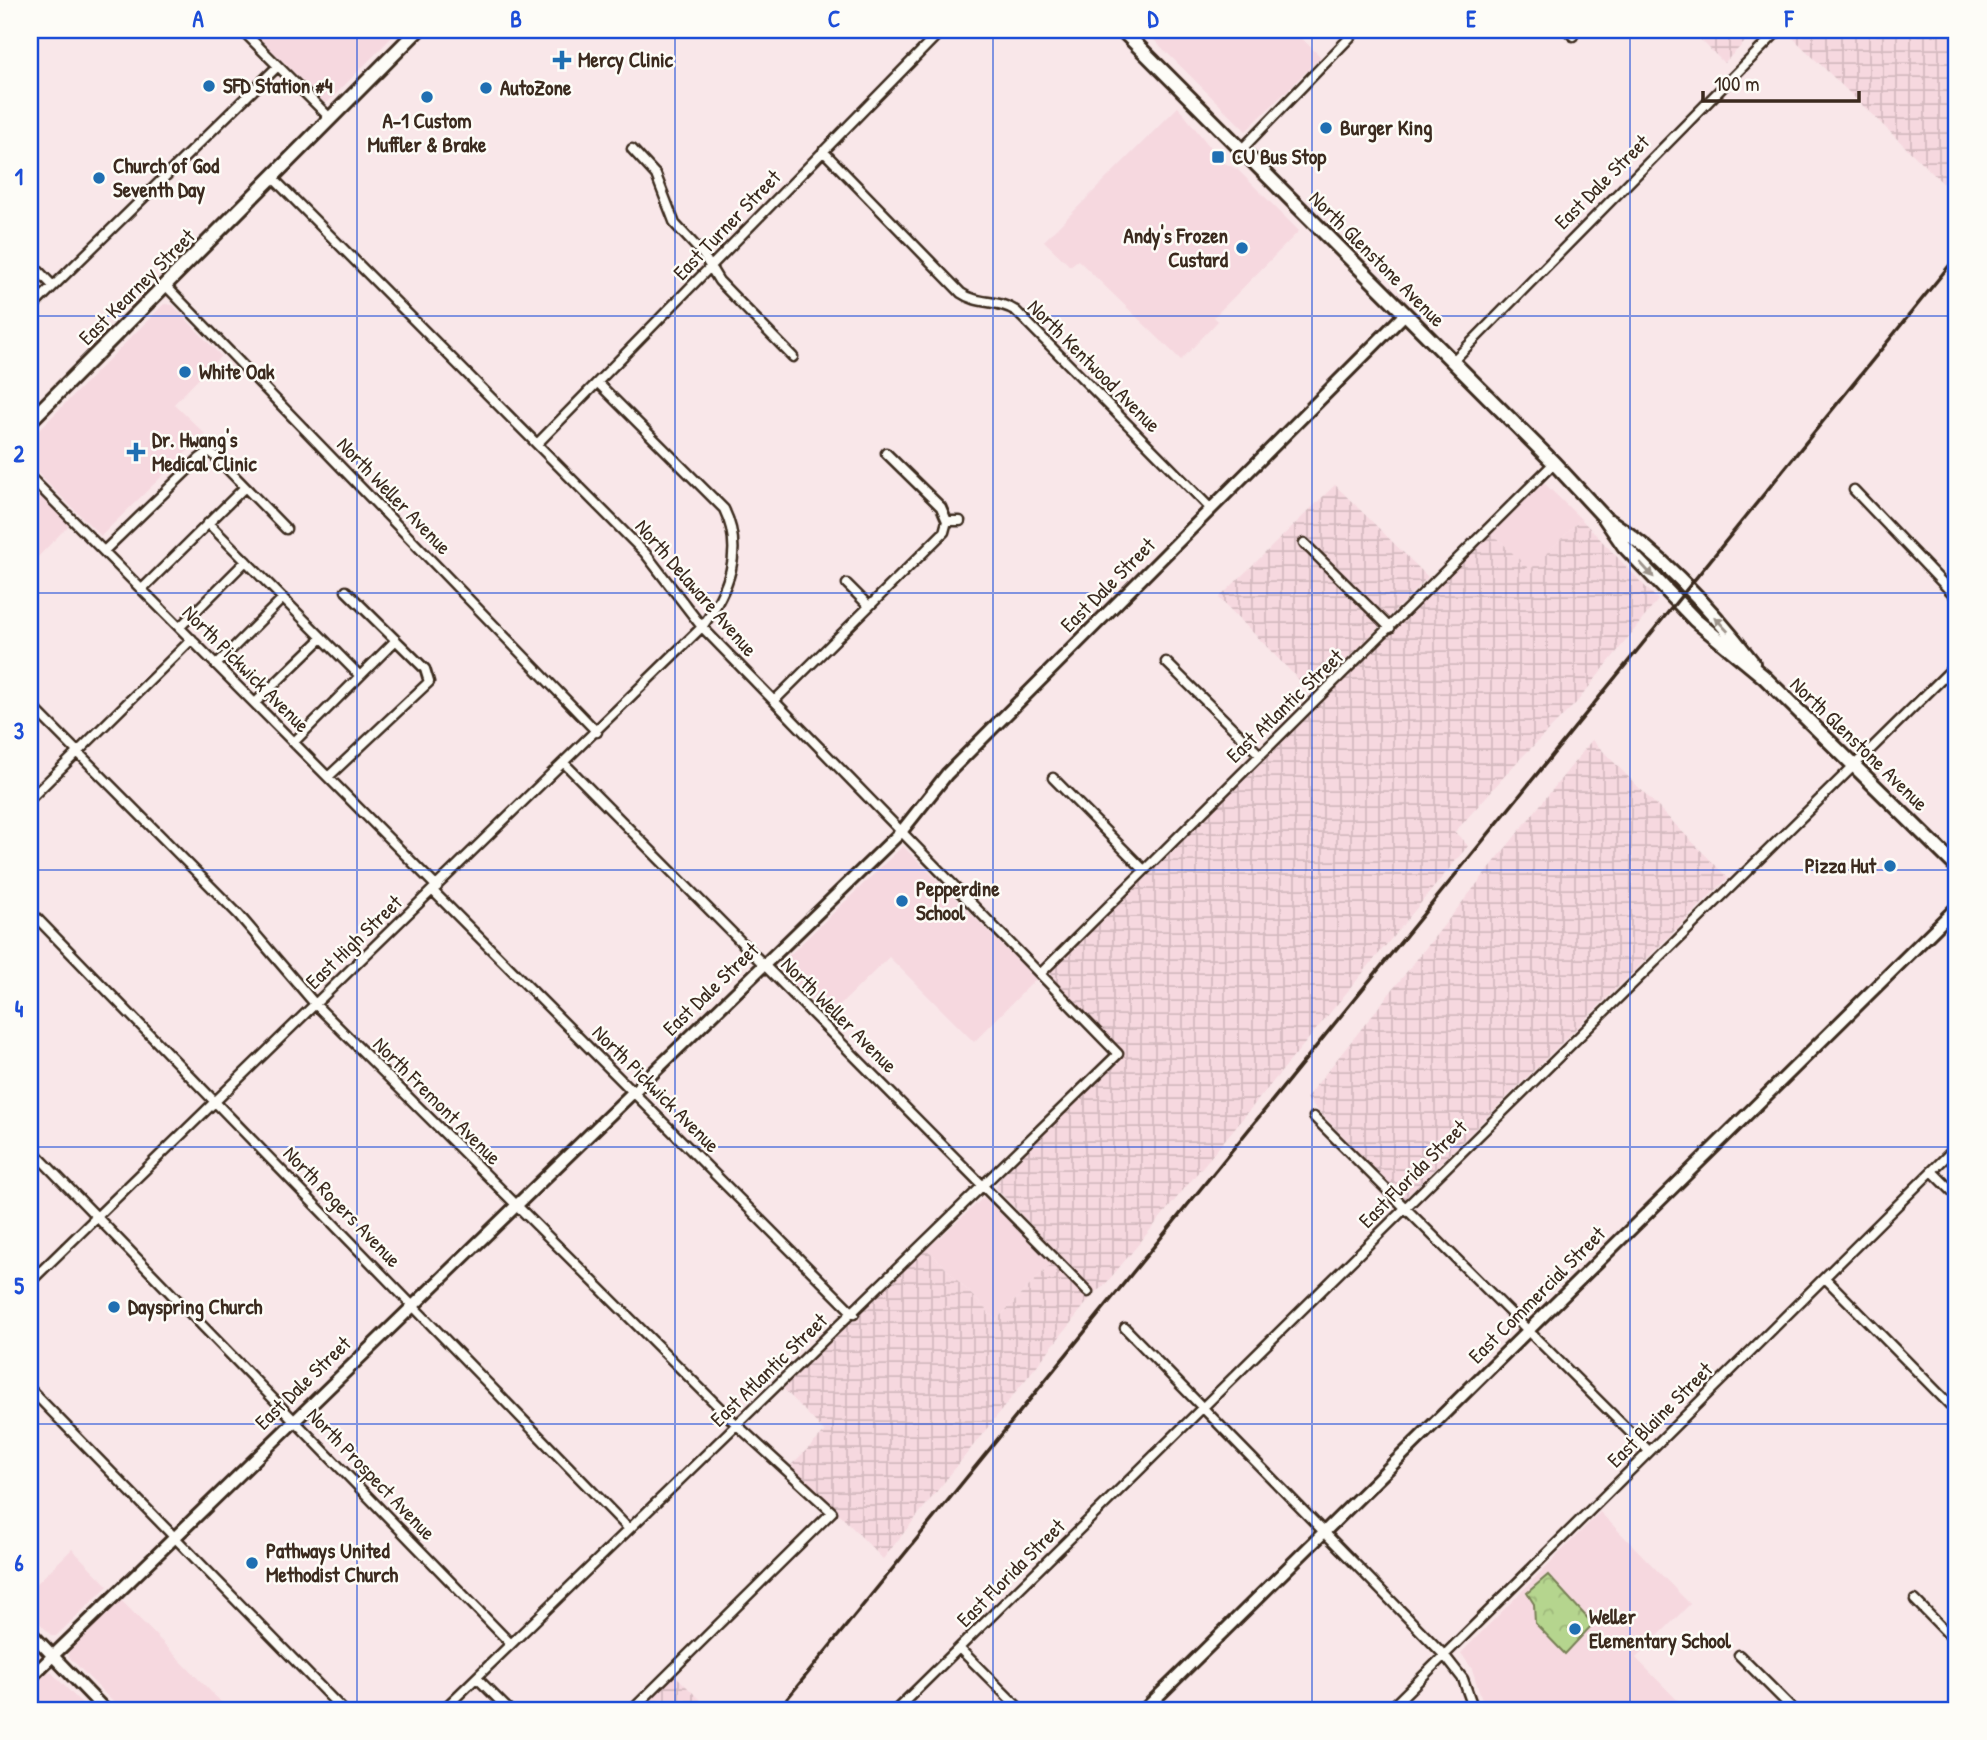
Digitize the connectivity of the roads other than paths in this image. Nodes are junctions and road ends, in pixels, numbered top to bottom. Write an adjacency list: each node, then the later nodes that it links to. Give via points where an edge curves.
1 (242, 30): 7 (street)
2 (418, 30): 8 (main road, East Kearney Street)
3 (942, 30): 11 (street, East Turner Street)
4 (1122, 30): 10 (main road, North Glenstone Avenue)
5 (1357, 30): 10 (street)
6 (1779, 30): 20 (street, East Dale Street)
7 (278, 66): 8 (street); 15 (street)
8 (331, 119): 12 (main road, East Kearney Street)
9 (632, 149): 14 (street, via 652,168 671,218)
10 (1241, 150): 18 (main road, North Glenstone Avenue)
11 (823, 151): 14 (street, East Turner Street); 29 (street, North Kentwood Avenue, via 961,293 1016,311)
12 (273, 178): 16 (main road, East Kearney Street); 23 (street, North Delaware Avenue)
13 (30, 262): 15 (street)
14 (710, 267): 19 (street); 21 (street, East Turner Street)
15 (53, 286): 17 (street)
16 (166, 286): 22 (main road, East Kearney Street); 56 (street, North Weller Avenue)
17 (30, 309)
18 (1405, 314): 20 (main road, North Glenstone Avenue); 29 (street, East Dale Street)
19 (793, 357)
20 (1453, 361): 25 (main road, North Glenstone Avenue)
21 (598, 383): 23 (street, East Turner Street); 44 (street, East High Street, via 705,487 733,527 733,573)
22 (30, 421)
23 (537, 444): 44 (street, North Delaware Avenue, via 645,553)
24 (886, 453): 30 (street, via 941,507)
25 (1554, 463): 45 (street, East Atlantic Street); 61 (main road, North Glenstone Avenue, via 1604,517 1632,535 1672,573 1733,636 1764,677)
26 (30, 477): 35 (street, North Pickwick Avenue)
27 (245, 487): 32 (street); 33 (street); 35 (street, via 215,455 206,453)
28 (1854, 490): 41 (street)
29 (1211, 509): 65 (street, East Dale Street, via 947,774)
30 (947, 521): 31 (street); 42 (street, via 943,532)
31 (960, 521)
32 (208, 523): 36 (street); 38 (street)
33 (286, 529)
34 (1304, 543): 45 (street)
35 (104, 551): 38 (street, North Pickwick Avenue)
36 (246, 561): 40 (street); 43 (street)
37 (847, 584): 42 (street)
38 (142, 589): 43 (street, North Pickwick Avenue)
39 (346, 591): 48 (street)
40 (283, 598): 46 (street); 50 (street)
41 (1957, 598)
42 (868, 605): 53 (street)
43 (180, 627): 47 (street, North Pickwick Avenue)
44 (702, 627): 53 (street, North Delaware Avenue); 56 (street, East High Street)
45 (1390, 628): 59 (street, East Atlantic Street)
46 (322, 638): 52 (street); 54 (street)
47 (192, 639): 50 (street, North Pickwick Avenue); 58 (street)
48 (396, 640): 52 (street); 62 (street, via 425,669 429,682)
49 (1166, 662): 59 (street)
50 (217, 664): 54 (street, North Pickwick Avenue)
51 (1957, 664): 61 (street, East Florida Street)
52 (360, 676): 57 (street)
53 (774, 701): 65 (street, North Delaware Avenue)
54 (255, 703): 57 (street, North Pickwick Avenue)
55 (30, 704): 58 (street, North Fremont Avenue)
56 (597, 732): 60 (street, East High Street)
57 (293, 742): 62 (street, North Pickwick Avenue)
58 (77, 752): 64 (street); 73 (street, North Fremont Avenue, via 239,915)
59 (1260, 755): 67 (street, East Atlantic Street)
60 (565, 764): 68 (street, East High Street); 71 (street, North Weller Avenue)
61 (1853, 764): 66 (main road, North Glenstone Avenue); 84 (street, East Florida Street)
62 (328, 777): 68 (street, North Pickwick Avenue)
63 (1053, 778): 67 (street)
64 (30, 799)
65 (901, 832): 71 (street, East Dale Street); 72 (street, North Delaware Avenue)
66 (1957, 867)
67 (1144, 870): 72 (street, East Atlantic Street)
68 (435, 889): 73 (street, East High Street); 75 (street, North Pickwick Avenue)
69 (1957, 908): 92 (street, East Commercial Street)
70 (30, 911): 76 (street, North Rogers Avenue)
71 (764, 965): 75 (street, East Dale Street); 81 (street, North Weller Avenue)
72 (1040, 974): 74 (street, North Delaware Avenue)
73 (315, 1004): 76 (street, East High Street); 83 (street, North Fremont Avenue)
74 (1118, 1054): 81 (street, East Atlantic Street)
75 (632, 1090): 83 (street, East Dale Street); 90 (street, North Pickwick Avenue)
76 (215, 1101): 85 (street, East High Street); 89 (street, North Rogers Avenue)
77 (1314, 1117): 84 (street)
78 (1957, 1146): 80 (street, East Blaine Street)
79 (30, 1148): 85 (street, North Prospect Avenue)
80 (1932, 1171): 82 (street); 86 (street, East Blaine Street)
81 (985, 1185): 88 (street, North Weller Avenue); 90 (street, East Atlantic Street)
82 (1957, 1196)
83 (516, 1204): 89 (street, East Dale Street); 97 (street, North Fremont Avenue)
84 (1403, 1208): 92 (street); 94 (street, East Florida Street)
85 (97, 1217): 87 (street, East High Street); 96 (street, North Prospect Avenue)
86 (1825, 1278): 95 (street); 98 (street, East Blaine Street)
87 (30, 1282)
88 (1088, 1292)
89 (412, 1304): 96 (street, East Dale Street); 99 (street, North Rogers Avenue)
90 (854, 1314): 97 (street, East Atlantic Street)
91 (1125, 1328): 94 (street)
92 (1527, 1331): 98 (street); 100 (street, East Commercial Street)
93 (30, 1389): 101 (street)
94 (1203, 1408): 100 (street); 106 (street, East Florida Street)
95 (1957, 1412)
96 (293, 1419): 101 (street, East Dale Street); 104 (street, North Prospect Avenue)
97 (737, 1425): 99 (street, East Atlantic Street); 116 (street, North Fremont Avenue, via 832,1512)
98 (1648, 1450): 109 (street, East Blaine Street)
99 (628, 1528): 104 (street, East Atlantic Street)
100 (1326, 1531): 109 (street); 119 (street, East Commercial Street)
101 (173, 1536): 107 (street, East Dale Street); 113 (street)
102 (1915, 1600): 105 (street)
103 (30, 1632): 107 (street)
104 (510, 1643): 111 (street, East Atlantic Street)
105 (1957, 1643)
106 (960, 1649): 117 (street, East Florida Street); 118 (street)
107 (52, 1655): 110 (street, East Dale Street); 112 (street)
108 (1739, 1655): 122 (street)
109 (1444, 1656): 120 (street, East Blaine Street); 121 (street, via 1463,1679)
110 (30, 1678)
111 (477, 1678): 114 (street, East Atlantic Street); 115 (street)
112 (105, 1710)
113 (343, 1710)
114 (443, 1710)
115 (509, 1710)
116 (632, 1710)
117 (896, 1710)
118 (1021, 1710)
119 (1144, 1710)
120 (1389, 1710)
121 (1475, 1710)
122 (1794, 1710)

